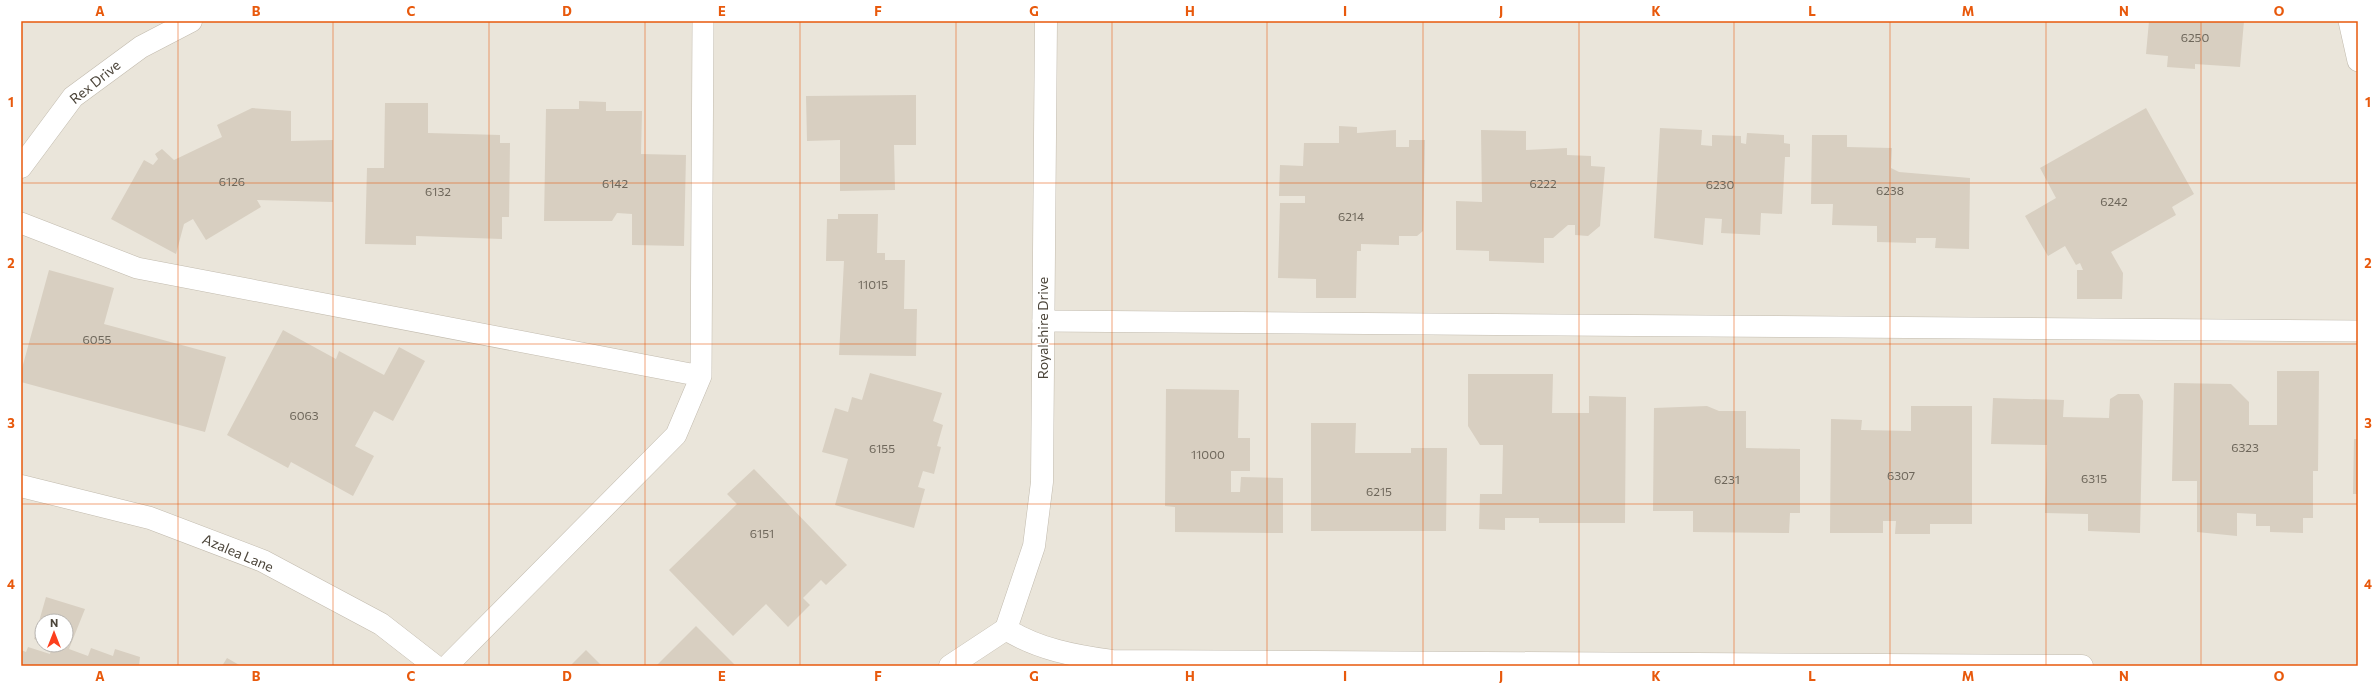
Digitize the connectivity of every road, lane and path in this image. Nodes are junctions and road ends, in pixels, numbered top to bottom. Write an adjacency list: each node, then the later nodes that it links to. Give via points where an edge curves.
1 (191, 21): 6 (street, Rex Drive, via 141,47 73,97)
2 (703, 21): 10 (lane)
3 (1046, 21): 8 (street, Royalshire Drive)
4 (2349, 21): 5 (lane)
5 (2358, 61)
6 (21, 167)
7 (21, 223): 10 (lane, via 137,268)
8 (1043, 321): 9 (lane); 12 (street, Royalshire Drive, via 1042,482 1035,539)
9 (2358, 331)
10 (701, 376): 14 (lane, via 676,435)
11 (21, 486): 13 (street, Azalea Lane, via 150,518 263,562 381,624)
12 (1006, 629): 15 (street); 16 (street, via 1026,642 1085,658 1112,661)
13 (435, 666)
14 (447, 666)
15 (950, 666)
16 (2082, 666)

